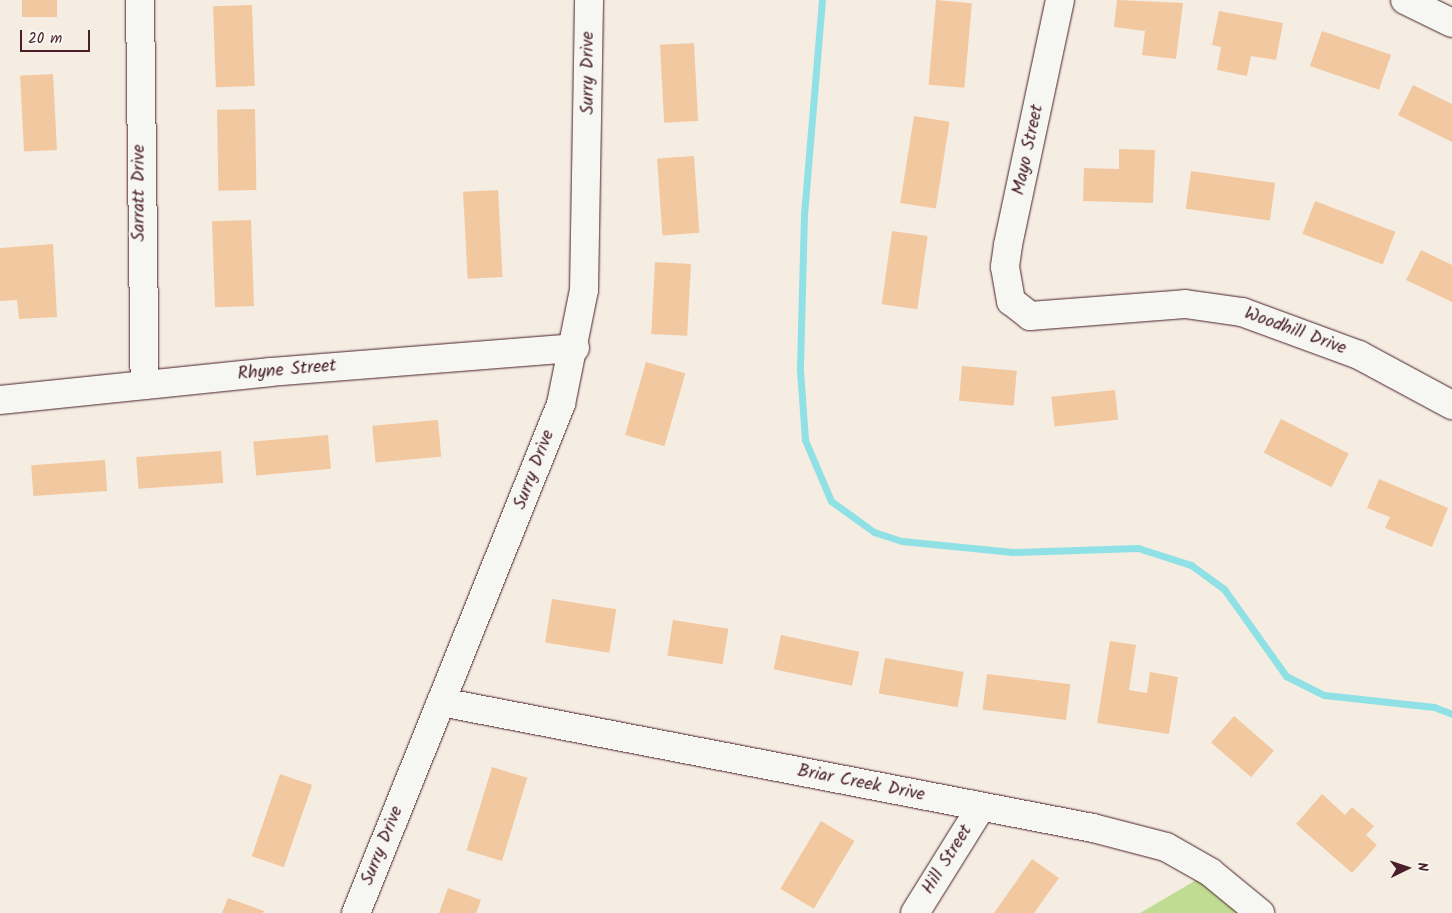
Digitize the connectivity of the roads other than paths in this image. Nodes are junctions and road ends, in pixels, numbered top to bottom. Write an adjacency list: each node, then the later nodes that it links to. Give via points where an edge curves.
1 (140, 0): 8 (street, Sarratt Drive, via 140,282)
2 (590, 0): 7 (street, Surry Drive, via 588,205 584,290)
3 (1060, 0): 6 (street, Mayo Street, via 1008,245 1005,267)
4 (1405, 0): 5 (street)
5 (1452, 23)
6 (1011, 300): 10 (street, Woodhill Drive, via 1030,316 1185,304 1242,312 1359,355)
7 (575, 348): 8 (street, Rhyne Street); 11 (street, Surry Drive, via 536,471)
8 (145, 385): 9 (street, Rhyne Street)
9 (0, 400)
10 (1452, 405)
11 (441, 702): 12 (street, Briar Creek Drive); 13 (street, Surry Drive)
12 (981, 807): 14 (street, Hill Street); 15 (street, Briar Creek Drive, via 1166,846 1210,872)
13 (356, 913)
14 (914, 913)
15 (1260, 913)

